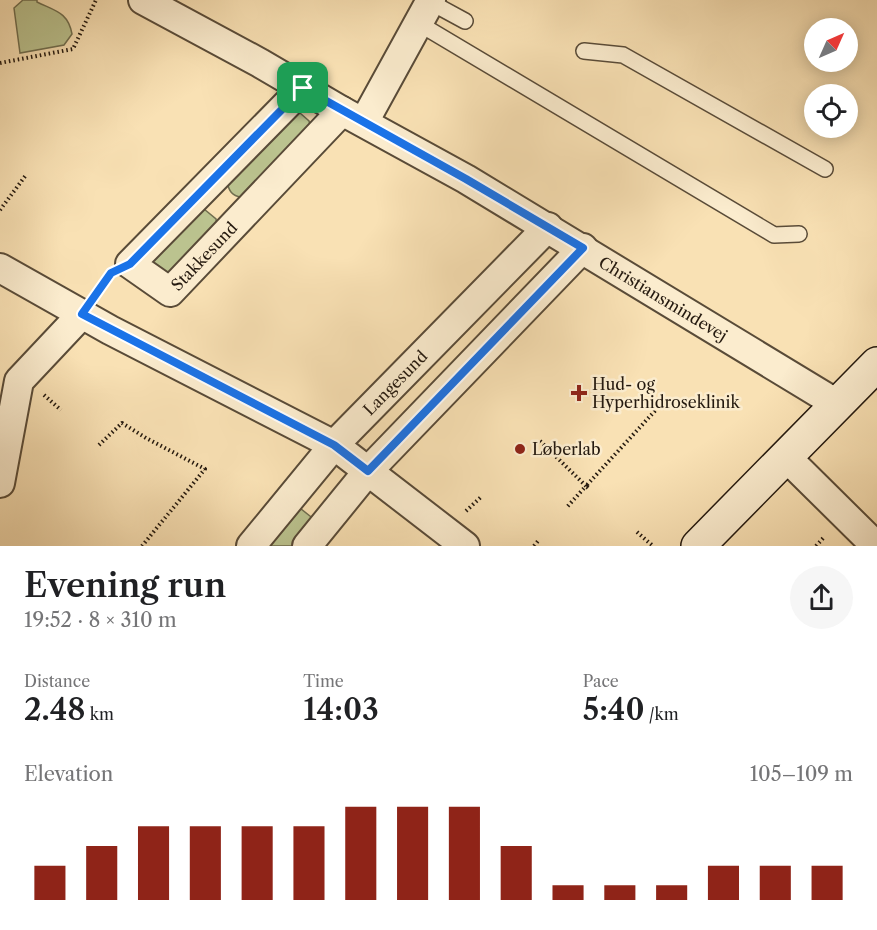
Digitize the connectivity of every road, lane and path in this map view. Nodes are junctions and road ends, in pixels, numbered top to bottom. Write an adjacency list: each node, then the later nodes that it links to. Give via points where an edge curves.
1 (96, 0): 6 (path, via 73,48)
2 (143, 0): 7 (street, Christiansmindevej)
3 (426, 8): 4 (lane); 8 (street); 13 (lane, via 774,235)
4 (465, 21)
5 (584, 51): 9 (lane, via 623,55)
6 (0, 63)
7 (303, 88): 8 (street, Christiansmindevej); 15 (street)
8 (353, 117): 12 (street, Christiansmindevej); 15 (street, Stakkesund, via 170,292)
9 (825, 169)
10 (26, 175): 11 (path)
11 (0, 210)
12 (548, 227): 14 (street, Christiansmindevej); 23 (street, Langesund)
13 (799, 234)
14 (583, 248): 20 (street, Christiansmindevej); 25 (street)
15 (130, 264): 17 (path, via 111,273)
16 (0, 268): 17 (street)
17 (82, 314): 23 (street); 26 (street, via 20,381)
18 (877, 364): 20 (street)
19 (664, 401): 27 (path)
20 (837, 404): 24 (street)
21 (540, 441): 27 (path)
22 (99, 445): 32 (path, via 122,423 205,469)
23 (334, 445): 25 (street); 33 (street, Langesund)
24 (785, 456): 38 (street); 40 (street)
25 (368, 471): 34 (street); 35 (street)
26 (0, 483)
27 (587, 487): 28 (path)
28 (567, 507)
29 (637, 532): 37 (path)
30 (825, 536): 39 (path)
31 (538, 541): 36 (path)
32 (142, 546)
33 (251, 546)
34 (307, 546)
35 (465, 546)
36 (534, 546)
37 (653, 546)
38 (698, 546)
39 (816, 546)
40 (876, 546)

